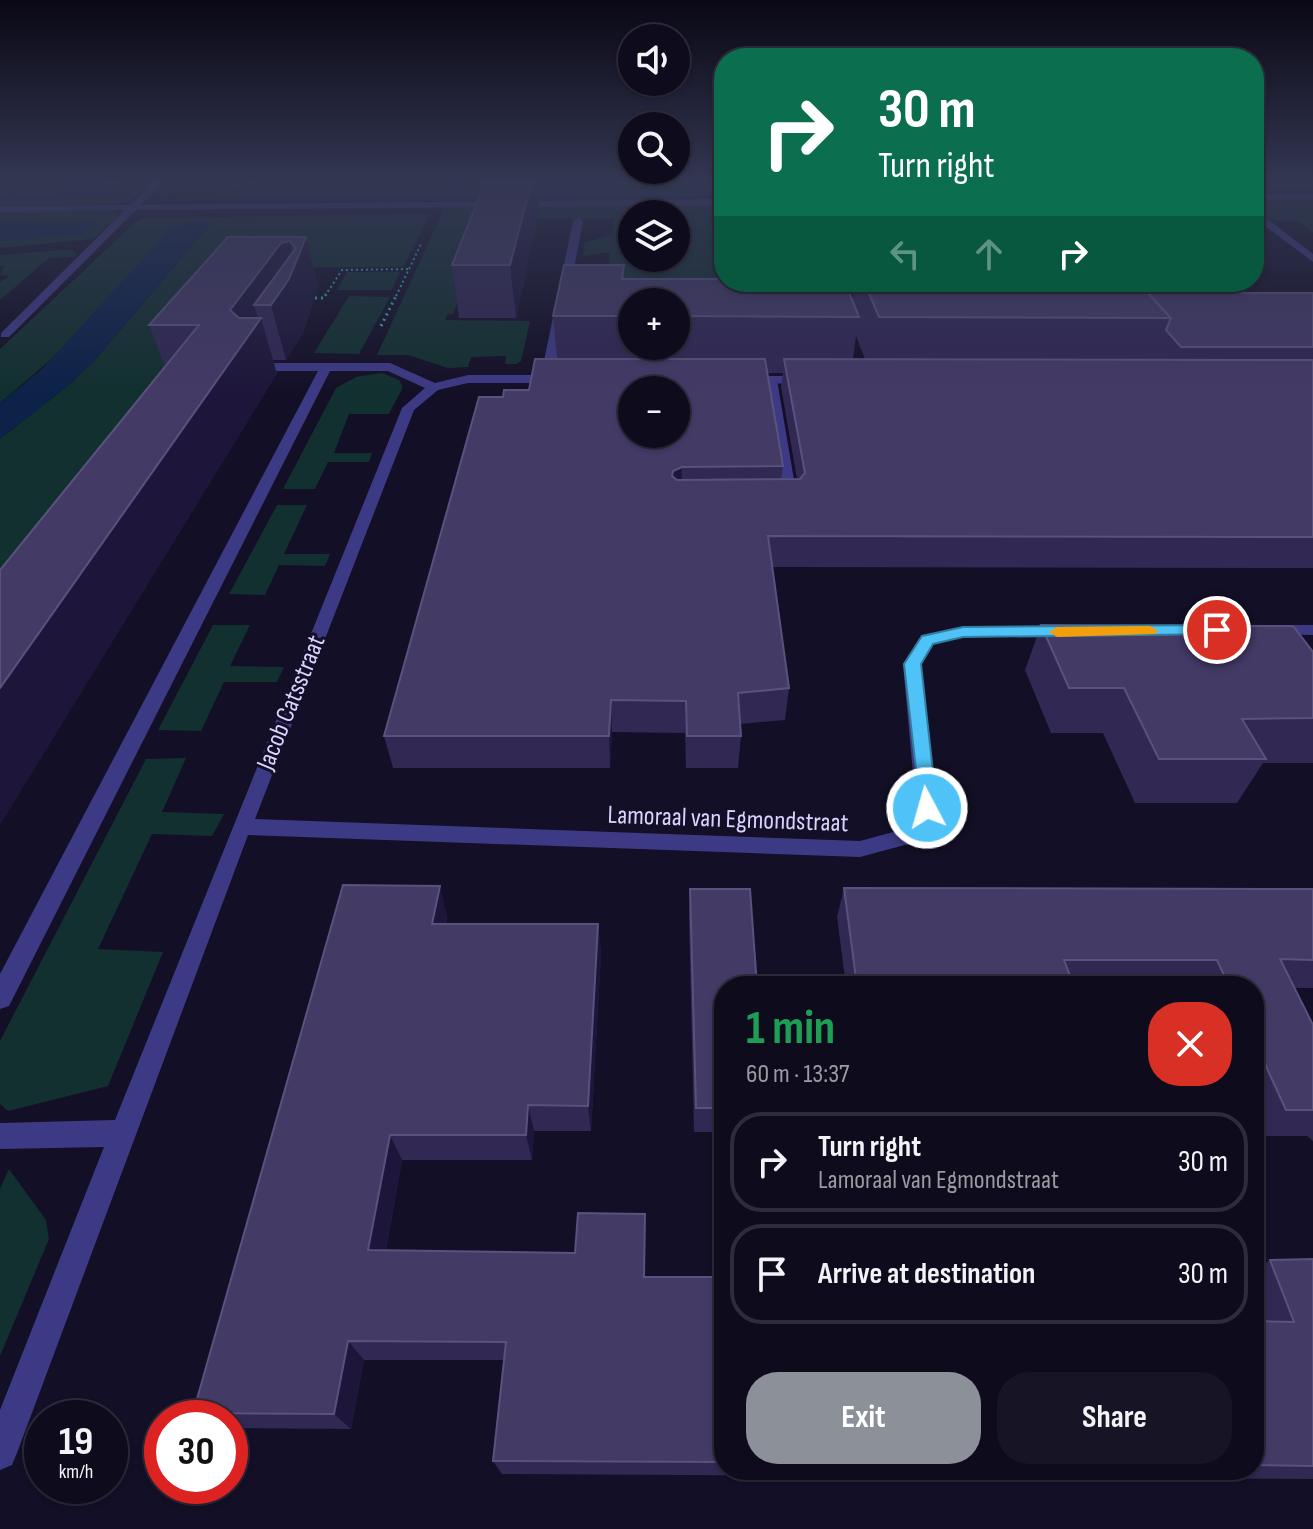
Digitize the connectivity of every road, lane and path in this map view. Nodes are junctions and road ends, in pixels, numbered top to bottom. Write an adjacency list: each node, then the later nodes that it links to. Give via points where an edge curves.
1 (90, 251): 6 (street)
2 (418, 251): 4 (path)
3 (572, 251): 9 (street)
4 (410, 269): 5 (path, via 342,270 323,298); 8 (path)
5 (301, 298): 7 (street, via 256,367)
6 (5, 335)
7 (326, 367): 8 (street); 20 (street)
8 (361, 367): 14 (street, via 390,367)
9 (547, 378): 10 (street); 14 (street, via 468,379)
10 (563, 379)
11 (723, 379): 12 (street)
12 (771, 380): 13 (street); 15 (street, via 791,503)
13 (817, 380)
14 (434, 387): 19 (street, Jacob Catsstraat, via 408,408)
15 (775, 503)
16 (1249, 630): 17 (street)
17 (1313, 630)
18 (1090, 631): 19 (street, Lamoraal van Egmondstraat, via 963,632 927,640 912,664 927,808 904,837 860,849)
19 (241, 827): 21 (street, Jacob Catsstraat)
20 (0, 998)
21 (123, 1133): 22 (street); 23 (street, Jacob Catsstraat)
22 (0, 1136)
23 (0, 1453)

